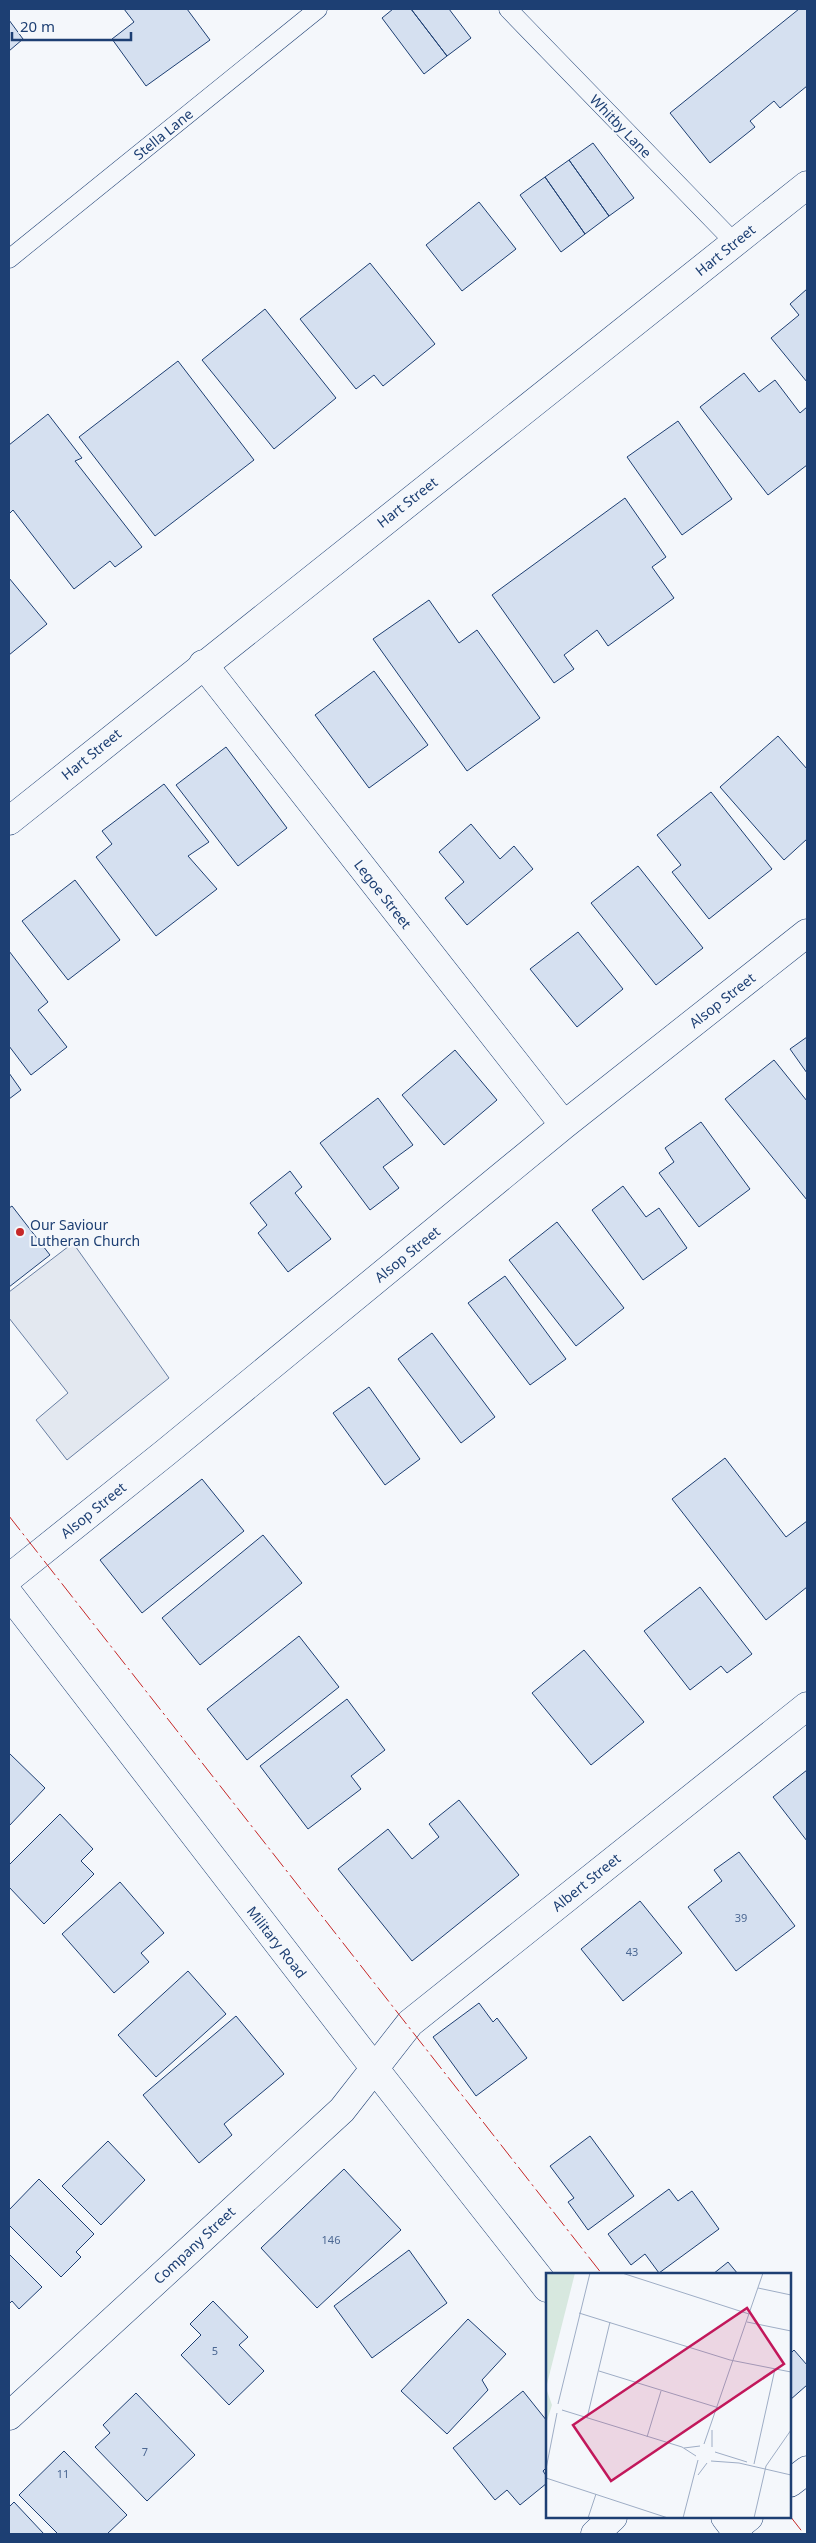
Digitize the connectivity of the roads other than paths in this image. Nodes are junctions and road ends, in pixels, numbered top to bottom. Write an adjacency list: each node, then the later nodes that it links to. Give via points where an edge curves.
1 (318, 9): 5 (lane, Stella Lane)
2 (508, 9): 4 (lane, Whitby Lane)
3 (805, 192): 4 (street, Hart Street)
4 (735, 243): 6 (street, Hart Street)
5 (9, 259)
6 (203, 664): 7 (street, Hart Street); 9 (street, Legoe Street)
7 (9, 821)
8 (807, 933): 9 (street, Alsop Street)
9 (564, 1125): 10 (street, Alsop Street)
10 (9, 1578)
11 (9, 1594): 13 (street, Military Road)
12 (807, 1706): 13 (street, Albert Street, via 410,2023)
13 (375, 2069): 14 (street, Military Road); 15 (street, Company Street, via 342,2110)
14 (546, 2287)
15 (9, 2414)
16 (807, 2470): 17 (street)
17 (791, 2482)
18 (613, 2518): 19 (street)
19 (595, 2534)

